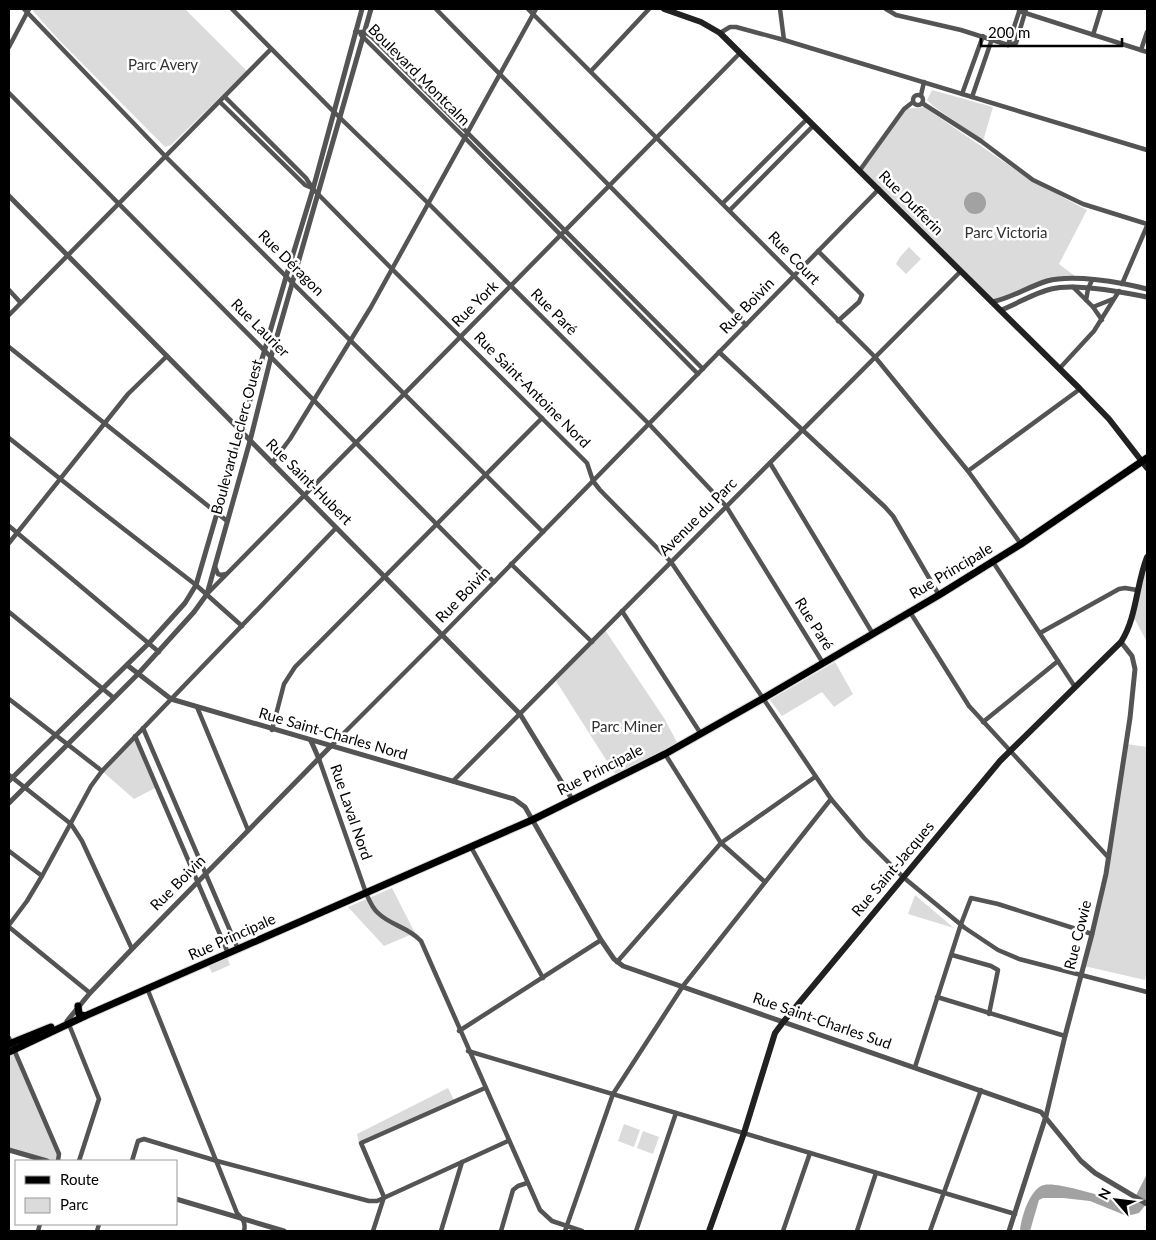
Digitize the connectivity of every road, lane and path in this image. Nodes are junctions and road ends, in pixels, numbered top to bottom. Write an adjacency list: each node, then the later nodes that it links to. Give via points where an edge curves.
1 (232, 9): 25 (street, Rue Paré)
2 (362, 9): 15 (street, Boulevard Leclerc Ouest)
3 (371, 9): 18 (street, Boulevard Leclerc Ouest)
4 (436, 9): 32 (street)
5 (528, 9): 13 (street, Rue Court)
6 (649, 9): 31 (street)
7 (664, 9): 17 (main road, Rue Dufferin, via 701,22)
8 (780, 9): 22 (street)
9 (886, 9): 20 (street, via 896,15)
10 (1101, 9): 19 (street)
11 (27, 10): 24 (street); 50 (street, Rue Déragon)
12 (1019, 10): 14 (street); 23 (street)
13 (534, 11): 31 (street, Rue Court); 32 (street)
14 (1026, 11): 19 (street); 23 (street, via 1016,43)
15 (355, 32): 18 (street, Boulevard Montcalm); 42 (street, Boulevard Leclerc Ouest)
16 (1147, 32): 26 (street)
17 (720, 33): 22 (street, via 736,27); 28 (main road, Rue Dufferin)
18 (364, 34): 43 (street, Boulevard Leclerc Ouest); 46 (street, Boulevard Montcalm, via 372,36); 47 (street, Boulevard Montcalm)
19 (1093, 35): 26 (street)
20 (984, 36): 21 (street); 29 (street)
21 (992, 39): 23 (street); 30 (street)
22 (784, 40): 33 (street)
23 (1008, 45)
24 (9, 48)
25 (271, 49): 37 (street); 42 (street, Rue Paré)
26 (1142, 50): 27 (street)
27 (1147, 52)
28 (740, 53): 44 (main road, Rue Dufferin); 48 (street, Rue York)
29 (975, 61): 30 (street); 35 (street)
30 (984, 63): 38 (street)
31 (591, 71): 48 (street, Rue Court)
32 (499, 74): 46 (street); 54 (street)
33 (924, 82): 35 (street); 36 (street)
34 (9, 93): 61 (street, Rue Laurier)
35 (962, 94): 38 (street)
36 (921, 95): 40 (street, via 914,96); 41 (street)
37 (225, 97): 39 (street); 55 (street, Rue Saint-Antoine Nord, via 306,178)
38 (972, 97): 49 (street)
39 (220, 102): 50 (street); 55 (street, Rue Saint-Antoine Nord, via 305,185)
40 (913, 102): 41 (street); 52 (street, via 904,109)
41 (922, 103): 63 (street, via 1033,180 1083,204)
42 (334, 112): 43 (street, Rue Paré); 55 (street, Boulevard Leclerc Ouest)
43 (340, 118): 57 (street, Boulevard Leclerc Ouest); 59 (street, Rue Paré)
44 (806, 120): 45 (main road, Rue Dufferin); 51 (street)
45 (813, 126): 52 (main road, Rue Dufferin); 53 (street)
46 (468, 131): 47 (street); 64 (street, Boulevard Montcalm)
47 (465, 138): 59 (street); 65 (street, Boulevard Montcalm)
48 (656, 138): 54 (street, Rue York); 60 (street, Rue Court)
49 (1147, 150)
50 (166, 157): 61 (street); 70 (street, Rue Déragon)
51 (762, 164): 53 (street); 60 (street)
52 (860, 170): 56 (main road, Rue Dufferin)
53 (768, 171): 62 (street)
54 (610, 186): 64 (street, Rue York); 91 (street)
55 (313, 189): 57 (street, Rue Saint-Antoine Nord); 70 (street, Boulevard Leclerc Ouest)
56 (879, 189): 66 (street, Rue Boivin); 69 (main road, Rue Dufferin)
57 (319, 194): 68 (street, Rue Saint-Antoine Nord); 73 (street, Boulevard Leclerc Ouest)
58 (9, 196): 67 (street, Rue Saint-Hubert)
59 (428, 203): 68 (street); 75 (street, Rue Paré)
60 (723, 203): 62 (street, Rue Court)
61 (119, 204): 67 (street); 95 (street, Rue Laurier)
62 (730, 210): 71 (street, Rue Court)
63 (1147, 225): 74 (street)
64 (565, 231): 65 (street, Rue York); 100 (street, Boulevard Montcalm)
65 (560, 236): 75 (street, Rue York); 102 (street, Boulevard Montcalm)
66 (818, 251): 71 (street, Rue Boivin); 90 (street, via 862,295 859,302)
67 (67, 255): 84 (street); 97 (street, Rue Saint-Hubert)
68 (392, 269): 92 (street, Rue Saint-Antoine Nord); 93 (street)
69 (961, 271): 85 (main road, Rue Dufferin); 99 (street, Avenue du Parc)
70 (286, 276): 73 (street, Rue Déragon); 95 (street, Boulevard Leclerc Ouest)
71 (794, 276): 90 (street, Rue Court); 91 (street, Rue Boivin)
72 (1092, 280): 74 (street); 77 (street); 85 (street, via 1050,280)
73 (293, 283): 93 (street, Rue Déragon); 98 (street, Boulevard Leclerc Ouest)
74 (1122, 284): 78 (street)
75 (510, 286): 92 (street, Rue York); 108 (street, Rue Paré)
76 (1073, 287): 77 (street); 83 (street); 87 (street, via 1051,289)
77 (1088, 289): 80 (street); 83 (street)
78 (1147, 289)
79 (9, 290): 84 (street)
80 (1119, 291): 81 (street); 82 (street)
81 (1147, 297)
82 (1114, 298): 86 (street); 89 (street)
83 (1086, 300): 86 (street)
84 (20, 302): 88 (street)
85 (992, 302): 87 (main road, Rue Dufferin)
86 (1093, 307): 89 (street)
87 (1001, 310): 101 (main road, Rue Dufferin)
88 (9, 315)
89 (1102, 320): 101 (street)
90 (838, 321): 99 (street, Rue Court)
91 (746, 324): 96 (street, Rue Boivin)
92 (461, 336): 104 (street, Rue York); 106 (street, Rue Saint-Antoine Nord)
93 (351, 341): 104 (street, Rue Déragon); 105 (street)
94 (9, 347): 107 (street)
95 (265, 350): 98 (street, Rue Laurier); 110 (street, Boulevard Leclerc Ouest)
96 (719, 352): 100 (street, Rue Boivin); 109 (street)
97 (166, 356): 107 (street, via 128,394); 110 (street, Rue Saint-Hubert)
98 (271, 357): 105 (street, Rue Laurier); 112 (street, Boulevard Leclerc Ouest)
99 (874, 357): 109 (street, Avenue du Parc); 118 (street, Rue Court)
100 (703, 368): 102 (street, Rue Boivin)
101 (1059, 368): 103 (main road, Rue Dufferin)
102 (698, 374): 108 (street, Rue Boivin)
103 (1080, 389): 114 (main road, Rue Dufferin); 118 (street)
104 (404, 394): 113 (street, Rue York); 119 (street, Rue Déragon)
105 (314, 400): 113 (street, Rue Laurier); 115 (street)
106 (542, 418): 119 (street); 121 (street, Rue Saint-Antoine Nord, via 587,463)
107 (105, 424): 120 (street); 124 (street)
108 (649, 424): 121 (street, Rue Boivin); 123 (street, Rue Paré)
109 (803, 429): 116 (street, Avenue du Parc); 144 (street, via 893,516)
110 (241, 431): 112 (street, Rue Saint-Hubert); 124 (street, Boulevard Leclerc Ouest)
111 (9, 438): 120 (street)
112 (250, 441): 115 (street, Rue Saint-Hubert); 125 (street, Boulevard Leclerc Ouest)
113 (356, 443): 122 (street, Rue York); 126 (street, Rue Laurier)
114 (1145, 460): 117 (main road); 132 (main road, Rue Principale)
115 (272, 463): 122 (street, Rue Saint-Hubert)
116 (770, 463): 123 (street, Avenue du Parc); 150 (street)
117 (1147, 468)
118 (968, 471): 132 (street, Rue Court)
119 (485, 475): 126 (street); 129 (street, Rue Déragon)
120 (60, 479): 130 (street); 141 (street)
121 (593, 481): 129 (street, Rue Boivin); 134 (street, Rue Saint-Antoine Nord)
122 (304, 495): 128 (street, Rue Saint-Hubert); 138 (street, Rue York)
123 (726, 506): 134 (street, Avenue du Parc); 157 (street, Rue Paré)
124 (218, 513): 125 (street); 141 (street, Boulevard Leclerc Ouest)
125 (227, 521): 137 (street, Boulevard Leclerc Ouest)
126 (437, 524): 139 (street); 140 (street, Rue Laurier)
127 (9, 526): 130 (street)
128 (336, 528): 139 (street, Rue Saint-Hubert); 148 (street)
129 (543, 532): 136 (street, Rue Boivin)
130 (17, 533): 131 (street); 154 (street)
131 (9, 543)
132 (1022, 544): 135 (main road, Rue Principale)
133 (1147, 557): 142 (main road, Rue Saint-Jacques)
134 (671, 562): 145 (street, Avenue du Parc); 164 (street, Rue Saint-Antoine Nord)
135 (993, 562): 144 (main road, Rue Principale); 149 (street)
136 (511, 564): 140 (street, Rue Boivin); 152 (street)
137 (215, 567): 138 (street, via 218,574); 143 (street, Boulevard Leclerc Ouest)
138 (227, 573): 143 (street, Rue York)
139 (385, 576): 151 (street, Rue Saint-Hubert); 170 (street, via 289,675)
140 (494, 582): 151 (street, Rue Boivin)
141 (196, 585): 143 (street); 154 (street, Boulevard Leclerc Ouest, via 186,603)
142 (1137, 590): 149 (street, via 1118,589); 153 (main road, Rue Saint-Jacques, via 1131,623)
143 (207, 594): 148 (street); 155 (street, Boulevard Leclerc Ouest)
144 (939, 595): 147 (main road, Rue Principale)
145 (622, 611): 152 (street, Avenue du Parc); 171 (street)
146 (9, 612): 161 (street)
147 (910, 612): 150 (main road, Rue Principale); 168 (street, via 969,706)
148 (242, 626): 163 (street)
149 (1040, 633): 156 (street)
150 (873, 634): 157 (main road, Rue Principale)
151 (442, 635): 167 (street, Rue Saint-Hubert); 176 (street, Rue Boivin)
152 (592, 642): 167 (street, Avenue du Parc)
153 (1121, 642): 160 (main road, Rue Saint-Jacques); 200 (street, Rue Cowie, via 1132,656 1135,669)
154 (148, 643): 155 (street); 158 (street, Boulevard Leclerc Ouest)
155 (159, 652): 159 (street, Boulevard Leclerc Ouest)
156 (1058, 660): 160 (street); 168 (street)
157 (823, 663): 164 (main road, Rue Principale)
158 (127, 666): 159 (street, Rue Saint-Charles Nord); 161 (street, Boulevard Leclerc Ouest)
159 (138, 674): 162 (street, Boulevard Leclerc Ouest); 163 (street, Rue Saint-Charles Nord)
160 (1075, 687): 177 (main road, Rue Saint-Jacques)
161 (103, 689): 162 (street); 172 (street, Boulevard Leclerc Ouest)
162 (114, 698): 175 (street, Boulevard Leclerc Ouest)
163 (171, 699): 166 (street, Rue Saint-Charles Nord); 169 (street)
164 (762, 699): 171 (main road, Rue Principale); 182 (street, Rue Saint-Antoine Nord)
165 (9, 700): 172 (street)
166 (197, 707): 170 (street, Rue Saint-Charles Nord); 194 (street)
167 (520, 714): 185 (street, Avenue du Parc); 187 (street, Rue Saint-Hubert)
168 (984, 722): 177 (street)
169 (143, 728): 173 (street); 181 (street)
170 (272, 730): 174 (street, Rue Saint-Charles Nord)
171 (701, 734): 178 (main road, Rue Principale)
172 (55, 736): 175 (street); 183 (street, Boulevard Leclerc Ouest)
173 (135, 736): 180 (street); 184 (street)
174 (311, 741): 176 (street, Rue Saint-Charles Nord); 179 (street, Rue Laval Nord)
175 (66, 744): 180 (street); 186 (street, Boulevard Leclerc Ouest)
176 (330, 747): 179 (street, Rue Boivin); 185 (street, Rue Saint-Charles Nord)
177 (1010, 751): 200 (street); 203 (main road, Rue Saint-Jacques)
178 (665, 754): 187 (main road, Rue Principale); 197 (street)
179 (319, 759): 194 (street, Rue Boivin); 206 (street, Rue Laval Nord)
180 (102, 771): 193 (street)
181 (163, 776): 184 (street); 190 (street)
182 (815, 777): 188 (street, Rue Saint-Antoine Nord); 197 (street)
183 (10, 778): 186 (street)
184 (154, 780): 191 (street)
185 (453, 781): 192 (street, Rue Saint-Charles Nord, via 514,799 525,806)
186 (24, 788): 189 (street, Boulevard Leclerc Ouest); 193 (street)
187 (572, 799): 192 (main road, Rue Principale)
188 (831, 799): 203 (street, Rue Saint-Antoine Nord); 205 (street)
189 (9, 803)
190 (175, 803): 191 (street); 195 (street)
191 (165, 807): 196 (street)
192 (532, 820): 198 (main road, Rue Principale); 212 (street)
193 (70, 824): 202 (street); 213 (street, via 82,840)
194 (248, 830): 201 (street, Rue Boivin)
195 (189, 837): 196 (street); 201 (street)
196 (180, 842): 204 (street)
197 (721, 844): 205 (street); 217 (street)
198 (471, 847): 206 (main road, Rue Principale); 219 (street)
199 (9, 851): 202 (street)
200 (1108, 857): 211 (street, Rue Cowie)
201 (205, 874): 204 (street, Rue Boivin); 207 (street)
202 (42, 876): 210 (street)
203 (903, 877): 209 (street, Rue Saint-Antoine Nord); 228 (main road, Rue Saint-Jacques)
204 (197, 882): 208 (street); 213 (street, Rue Boivin)
205 (765, 882): 220 (street)
206 (366, 893): 214 (main road, Rue Principale); 230 (street, Rue Laval Nord, via 380,915 412,932 421,941)
207 (224, 916): 208 (street); 214 (street)
208 (214, 921): 215 (street)
209 (961, 924): 211 (street, via 972,897); 216 (street); 218 (street, Rue Saint-Antoine Nord, via 984,942 1019,959)
210 (9, 926): 223 (street)
211 (1092, 934): 218 (street, Rue Cowie)
212 (601, 940): 217 (street); 219 (street)
213 (132, 949): 223 (street, Rue Boivin)
214 (238, 949): 215 (main road, Rue Principale)
215 (228, 953): 221 (main road, Rue Principale)
216 (952, 955): 224 (street); 226 (street, via 998,970)
217 (617, 962): 220 (street, Rue Saint-Charles Sud)
218 (1081, 975): 222 (street, Rue Saint-Antoine Nord); 231 (street, Rue Cowie)
219 (543, 978): 230 (street)
220 (683, 986): 228 (street, Rue Saint-Charles Sud); 237 (street)
221 (147, 988): 227 (main road, Rue Principale); 248 (street)
222 (1147, 992)
223 (90, 993): 225 (street, Rue Boivin)
224 (937, 998): 226 (street); 234 (street)
225 (78, 1006): 227 (main road, via 79,1014); 229 (street, Rue Boivin)
226 (989, 1014): 231 (street)
227 (84, 1016): 229 (main road, Rue Principale)
228 (784, 1021): 234 (street, Rue Saint-Charles Sud); 240 (main road, Rue Saint-Jacques, via 775,1033)
229 (68, 1023): 232 (main road, Rue Principale); 246 (street, via 99,1099)
230 (459, 1030): 233 (street, Rue Laval Nord)
231 (1065, 1036): 239 (street, Rue Cowie)
232 (10, 1045): 245 (street, via 59,1154)
233 (468, 1051): 235 (street, Rue Laval Nord); 237 (street)
234 (915, 1067): 236 (street, Rue Saint-Charles Sud)
235 (485, 1088): 241 (street, Rue Laval Nord); 253 (street, via 362,1143)
236 (981, 1090): 239 (street, Rue Saint-Charles Sud); 252 (street)
237 (613, 1094): 238 (street); 258 (street)
238 (676, 1113): 240 (street); 265 (street)
239 (1046, 1116): 255 (street, Rue Saint-Charles Sud, via 1081,1161); 256 (street, Rue Cowie)
240 (744, 1133): 243 (street); 266 (main road, Rue Saint-Jacques)
241 (508, 1141): 249 (street); 251 (street, Rue Laval Nord)
242 (9, 1150): 244 (street)
243 (810, 1153): 250 (street); 267 (street)
244 (44, 1160)
245 (58, 1160)
246 (79, 1160)
247 (132, 1160): 248 (street, via 140,1139)
248 (217, 1161): 253 (street, via 370,1201); 257 (street, via 237,1213)
249 (462, 1162): 253 (street); 262 (street)
250 (876, 1172): 252 (street); 268 (street)
251 (527, 1183): 258 (street, Rue Laval Nord, via 540,1210); 263 (street, via 513,1190)
252 (943, 1192): 256 (street); 269 (street)
253 (384, 1197): 261 (street)
254 (178, 1200): 257 (street)
255 (1147, 1204)
256 (1015, 1214): 270 (street, Rue Cowie)
257 (243, 1219): 259 (street); 260 (street)
258 (566, 1229): 264 (street, Rue Laval Nord)
259 (244, 1231)
260 (284, 1231)
261 (374, 1231)
262 (441, 1231)
263 (501, 1231)
264 (582, 1231)
265 (636, 1231)
266 (709, 1231)
267 (783, 1231)
268 (857, 1231)
269 (930, 1231)
270 (1009, 1231)

